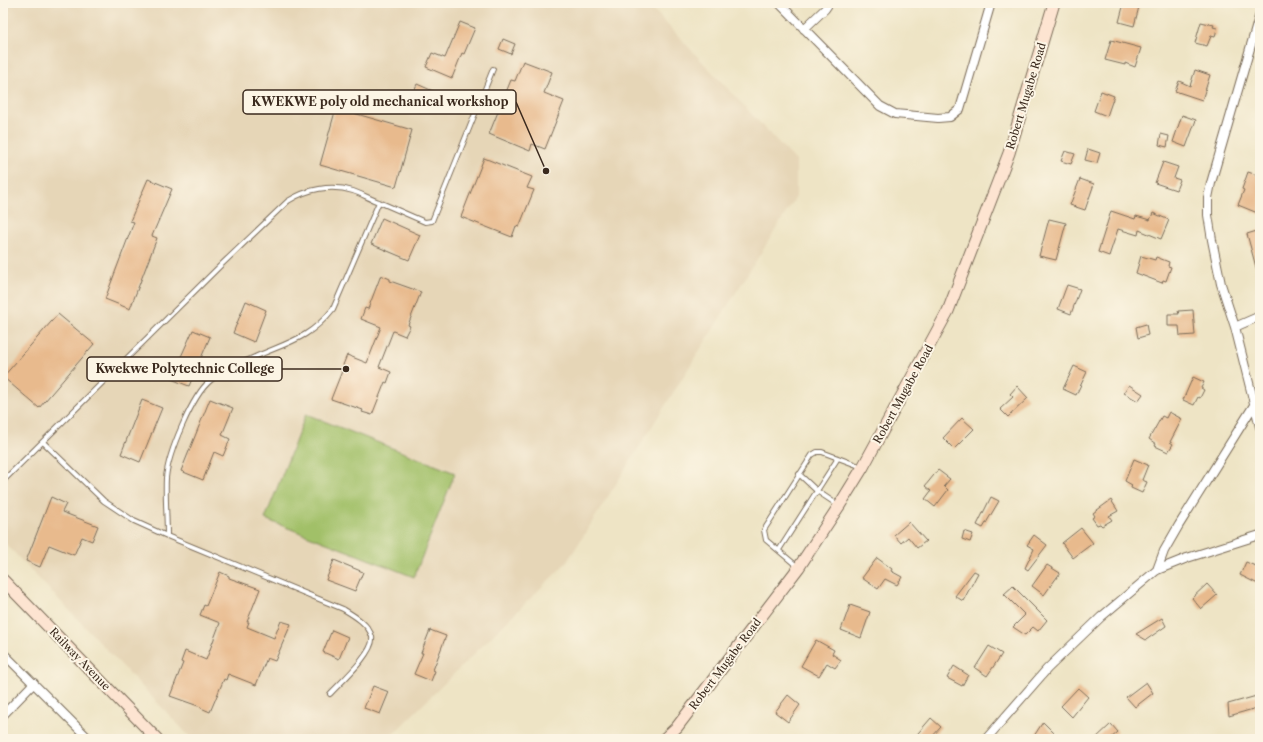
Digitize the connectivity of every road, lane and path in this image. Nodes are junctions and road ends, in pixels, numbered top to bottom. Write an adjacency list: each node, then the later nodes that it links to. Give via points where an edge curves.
1 (779, 3): 6 (street)
2 (829, 3): 6 (street)
3 (991, 3): 6 (street, via 960,109 950,118 895,114 880,106)
4 (1054, 3): 15 (main road, Robert Mugabe Road, via 1009,153 948,311)
5 (1260, 14): 10 (street, via 1208,198 1208,215 1217,266)
6 (804, 29)
7 (493, 69): 8 (lane, via 432,222 425,222)
8 (379, 202): 13 (lane, via 352,191 334,188 300,194 288,201); 21 (lane, via 333,308 322,322 309,333 239,364 211,380 198,395 184,422 166,477)
9 (1260, 316): 10 (street)
10 (1235, 327): 11 (street)
11 (1254, 405): 12 (street); 24 (street, via 1175,530)
12 (1260, 427)
13 (43, 442): 17 (lane); 21 (lane, via 104,501 134,521)
14 (838, 458): 15 (lane); 16 (lane, via 817,452); 18 (lane)
15 (863, 467): 19 (main road, Robert Mugabe Road)
16 (799, 474): 18 (lane); 22 (lane, via 764,530 766,540)
17 (3, 481)
18 (817, 491): 19 (lane); 22 (lane)
19 (839, 506): 23 (main road, Robert Mugabe Road)
20 (1260, 535): 24 (street)
21 (167, 536): 28 (lane, via 356,616 372,637 370,647)
22 (779, 550): 23 (lane)
23 (799, 567): 30 (main road, Robert Mugabe Road)
24 (1157, 570): 35 (street, via 1101,617 1047,669)
25 (3, 580): 32 (main road, Railway Avenue)
26 (3, 652): 27 (street)
27 (34, 683): 29 (street); 31 (street)
28 (330, 694)
29 (3, 715)
30 (677, 727): 33 (main road, Robert Mugabe Road); 34 (street)
31 (89, 739)
32 (157, 739)
33 (664, 739)
34 (669, 739)
35 (986, 739)

